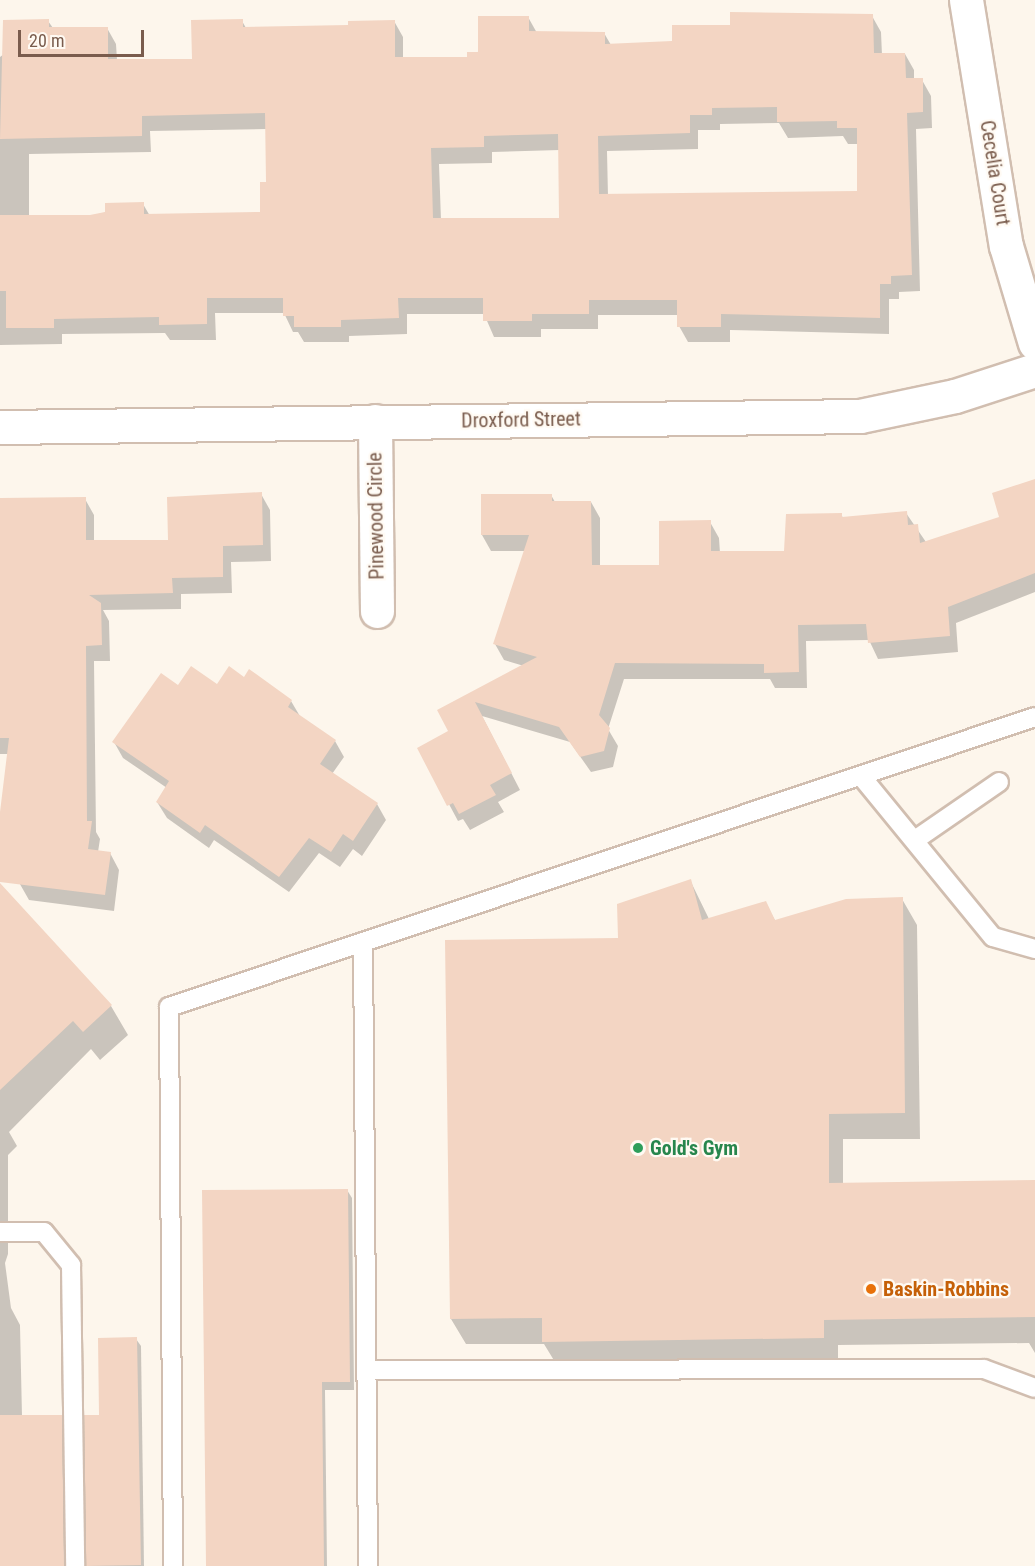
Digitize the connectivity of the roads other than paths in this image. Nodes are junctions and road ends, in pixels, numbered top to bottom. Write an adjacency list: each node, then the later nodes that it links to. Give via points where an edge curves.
1 (966, 0): 2 (street, Cecelia Court, via 1006,246)
2 (1035, 343)
3 (1035, 370): 4 (street, Droxford Street, via 955,396 860,416)
4 (375, 421): 5 (street, Droxford Street); 6 (street, Pinewood Circle)
5 (0, 427)
6 (377, 611)
7 (1035, 717): 8 (lane)
8 (861, 776): 10 (lane); 11 (lane)
9 (999, 783): 10 (lane)
10 (915, 840): 12 (lane, via 993,937)
11 (363, 942): 14 (lane); 17 (lane, via 170,1006)
12 (1035, 949)
13 (0, 1232): 16 (lane, via 44,1232 71,1265)
14 (367, 1370): 15 (lane, via 984,1369); 18 (lane)
15 (1035, 1388)
16 (75, 1566)
17 (173, 1566)
18 (368, 1566)

